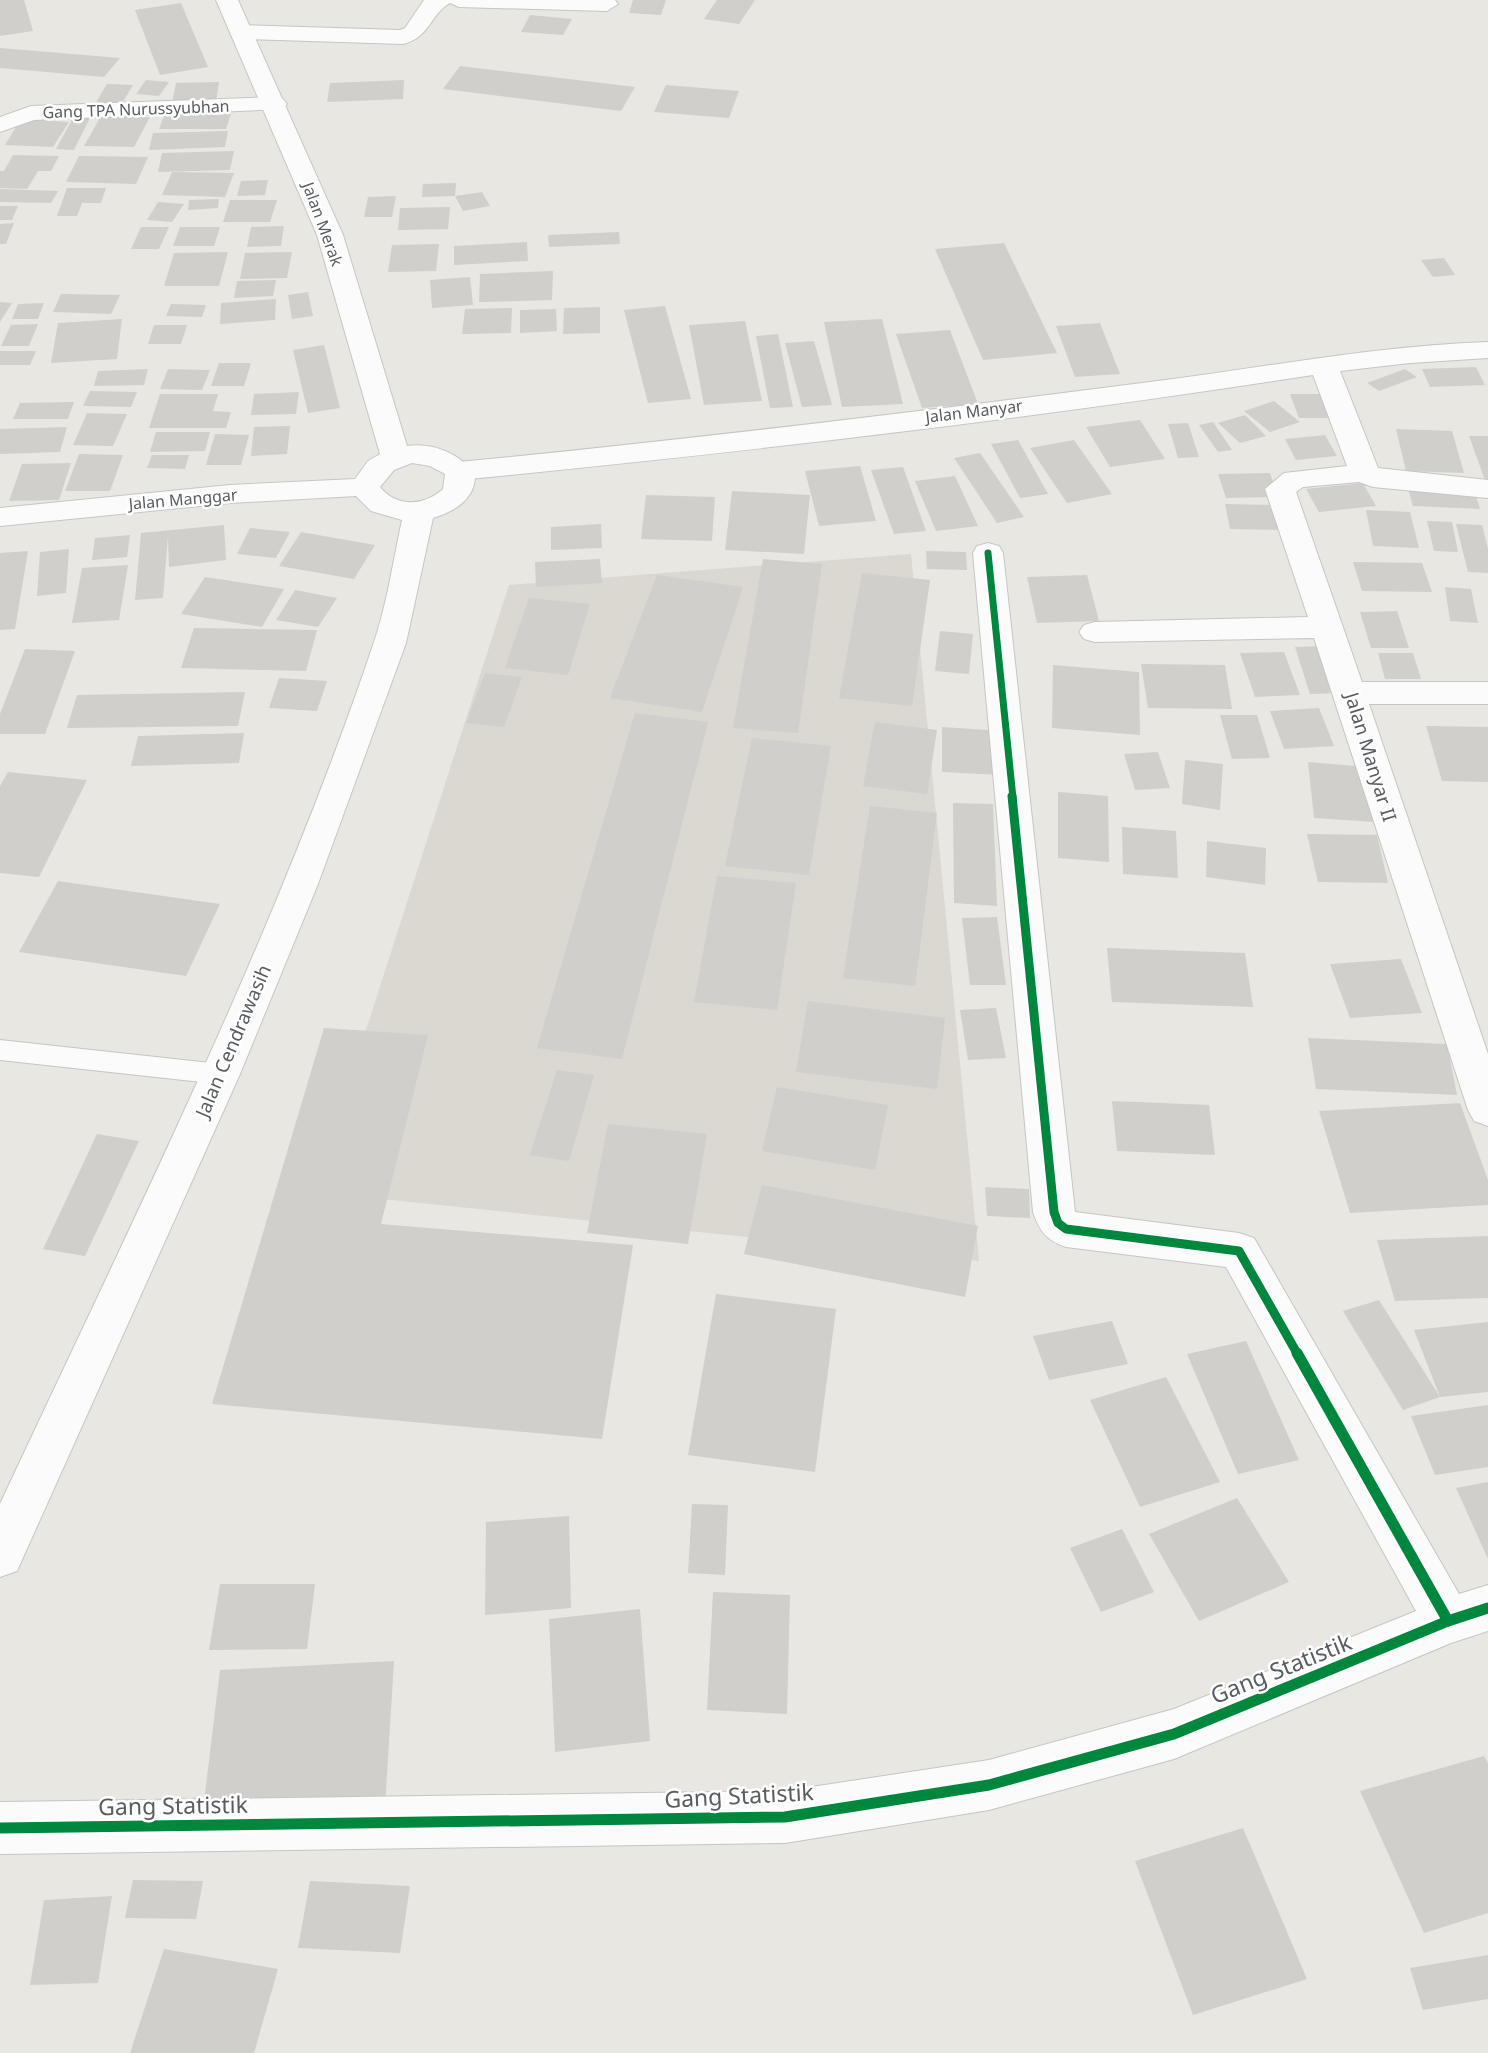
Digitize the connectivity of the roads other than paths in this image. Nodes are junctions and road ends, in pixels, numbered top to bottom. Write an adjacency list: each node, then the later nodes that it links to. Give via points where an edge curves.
1 (227, 0): 5 (street, Jalan Merak)
2 (441, 0): 5 (street, via 434,2 413,33 403,37)
3 (459, 0): 4 (street)
4 (607, 5)
5 (242, 32): 6 (street, Jalan Merak)
6 (275, 104): 7 (street, Gang TPA Nurussyubhan, via 44,112 14,117); 10 (street, Jalan Merak, via 330,235)
7 (0, 125)
8 (1488, 350): 9 (street, Jalan Manyar, via 1431,350)
9 (1323, 364): 11 (street, Jalan Manyar, via 1182,387 602,458); 12 (street)
10 (396, 457): 11 (street, via 427,454); 13 (street, via 374,470)
11 (459, 471): 15 (street, via 454,495)
12 (1365, 473): 14 (street, via 1373,478); 18 (street, Jalan Manyar II, via 1295,479 1280,489)
13 (365, 487): 15 (street, via 377,503 389,509); 16 (street, Jalan Manggar, via 230,494)
14 (1488, 489)
15 (420, 510): 23 (street, Jalan Cendrawasih, via 390,643 300,884)
16 (0, 517)
17 (988, 553): 26 (street, via 1058,1223 1066,1229 1239,1251)
18 (1328, 626): 19 (street); 20 (street, Jalan Manyar II)
19 (1095, 632)
20 (1351, 693): 21 (street); 24 (street, Jalan Manyar II, via 1421,921)
21 (1488, 693)
22 (0, 1050): 23 (lane)
23 (220, 1074): 25 (street, Jalan Cendrawasih)
24 (1488, 1110)
25 (0, 1555)
26 (1468, 1614): 27 (street, Gang Statistik, via 1174,1734 989,1785 786,1817)
27 (0, 1828)

